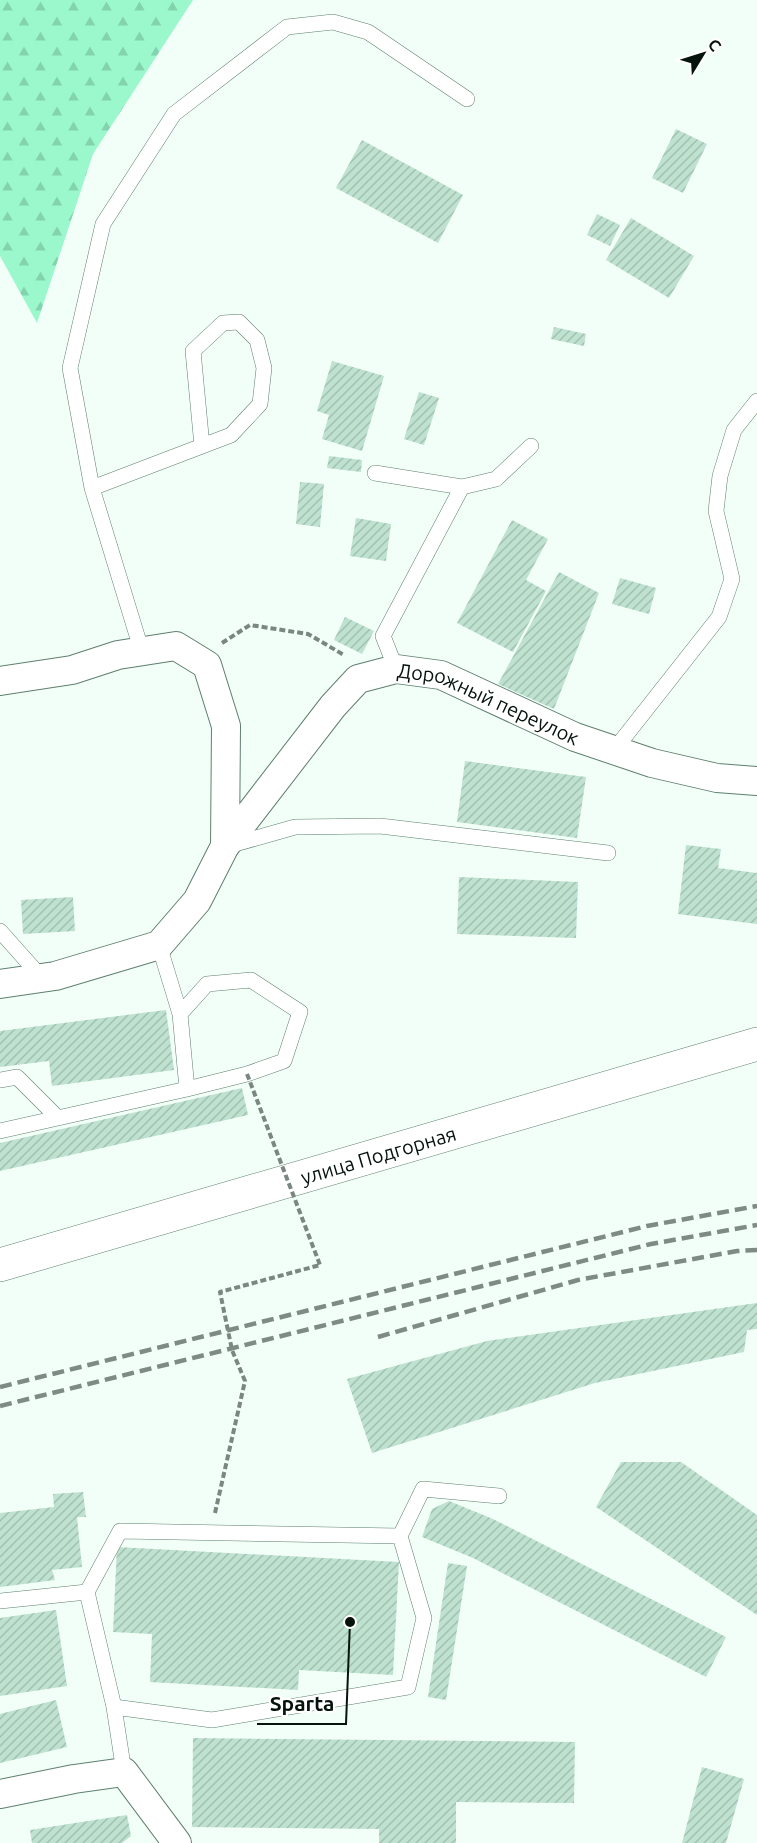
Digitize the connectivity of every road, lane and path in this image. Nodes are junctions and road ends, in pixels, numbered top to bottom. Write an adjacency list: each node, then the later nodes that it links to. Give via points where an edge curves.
1 (467, 99): 6 (lane, via 368,32 333,22 287,27 174,114 104,224 70,368)
2 (757, 401): 13 (lane, via 734,430 720,476 716,511 732,579 719,617)
3 (202, 446): 3 (lane, via 193,351 223,323 239,322 257,340 264,368 260,404 231,435); 6 (lane)
4 (531, 447): 7 (lane, via 496,479)
5 (375, 473): 7 (lane)
6 (92, 488): 8 (lane)
7 (462, 488): 10 (lane, via 383,636)
8 (142, 652): 9 (street, via 176,646); 12 (street, via 118,655 72,670)
9 (207, 665): 11 (path, via 218,645 250,625 308,634 344,655); 15 (street, via 226,726)
10 (396, 669): 11 (street, Дорожный переулок); 13 (street, Дорожный переулок, via 441,675 575,737)
11 (358, 679): 15 (street)
12 (0, 681)
13 (615, 749): 14 (street, Дорожный переулок, via 652,763 717,778)
14 (757, 781)
15 (225, 846): 16 (lane, via 295,827 380,826); 18 (street, via 197,901)
16 (608, 853)
17 (0, 931): 19 (lane)
18 (159, 945): 19 (street); 21 (lane)
19 (42, 978): 20 (street)
20 (0, 984)
21 (180, 1014): 23 (lane, via 207,984 251,980 300,1012 284,1061); 25 (lane)
22 (757, 1044): 28 (main road, улица Подгорная)
23 (247, 1074): 25 (lane); 30 (path, bridge, via 320,1265 220,1292 232,1350 245,1381)
24 (0, 1080): 26 (lane, via 17,1077)
25 (187, 1089): 26 (lane)
26 (58, 1118): 27 (lane)
27 (0, 1131)
28 (0, 1265)
29 (499, 1496): 31 (lane, via 423,1489)
30 (211, 1531): 31 (lane); 32 (lane, via 120,1531)
31 (400, 1536): 34 (lane, via 424,1618 408,1687 212,1720)
32 (87, 1592): 33 (lane); 34 (lane)
33 (0, 1601)
34 (114, 1707): 35 (lane)
35 (124, 1772): 36 (street); 37 (street)
36 (0, 1794)
37 (177, 1843)

